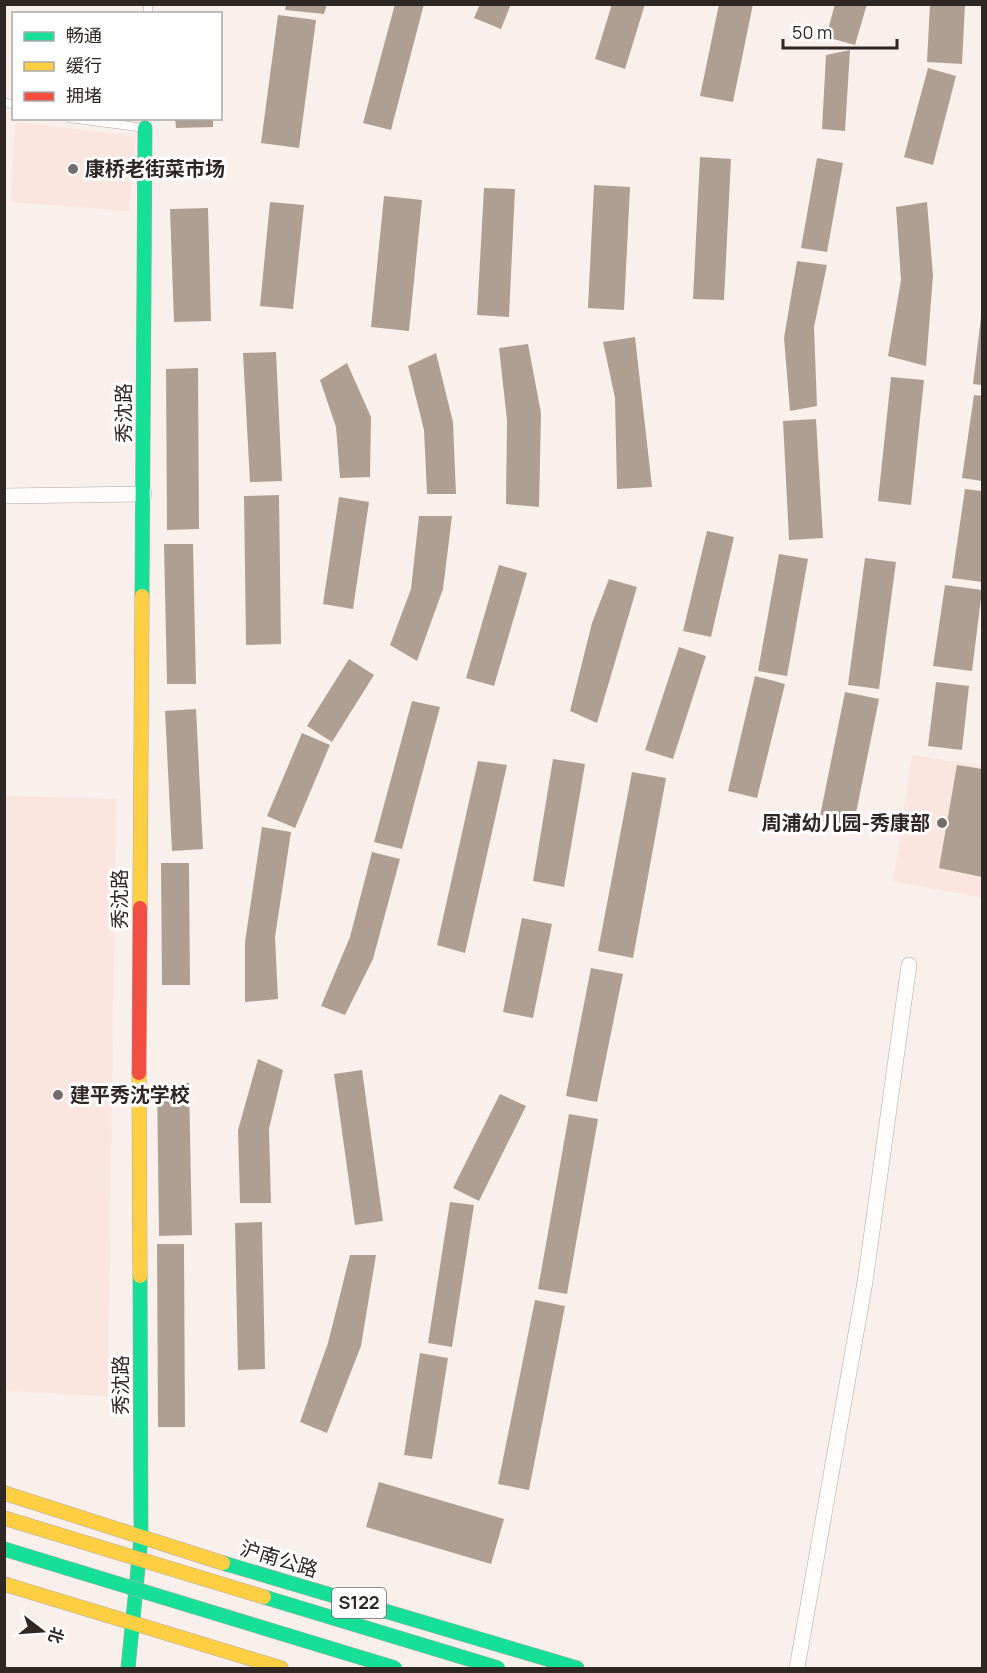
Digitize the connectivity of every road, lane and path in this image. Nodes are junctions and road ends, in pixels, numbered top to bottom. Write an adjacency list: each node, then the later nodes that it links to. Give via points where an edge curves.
1 (99, 120): 2 (lane)
2 (145, 123): 3 (main road, 秀沈路)
3 (143, 494): 4 (street); 8 (main road, 秀沈路)
4 (4, 496)
5 (909, 965): 17 (street, via 865,1282)
6 (4, 1493): 8 (main road, 沪南公路 / S122)
7 (4, 1518): 15 (main road, bridge)
8 (141, 1538): 11 (main road, 秀沈路); 16 (main road, 沪南公路 / S122)
9 (4, 1549): 14 (main road, bridge)
10 (4, 1584): 11 (main road)
11 (134, 1624): 12 (main road, 秀沈路); 13 (main road)
12 (128, 1668)
13 (281, 1668)
14 (395, 1668)
15 (498, 1668)
16 (577, 1668)
17 (797, 1668)

